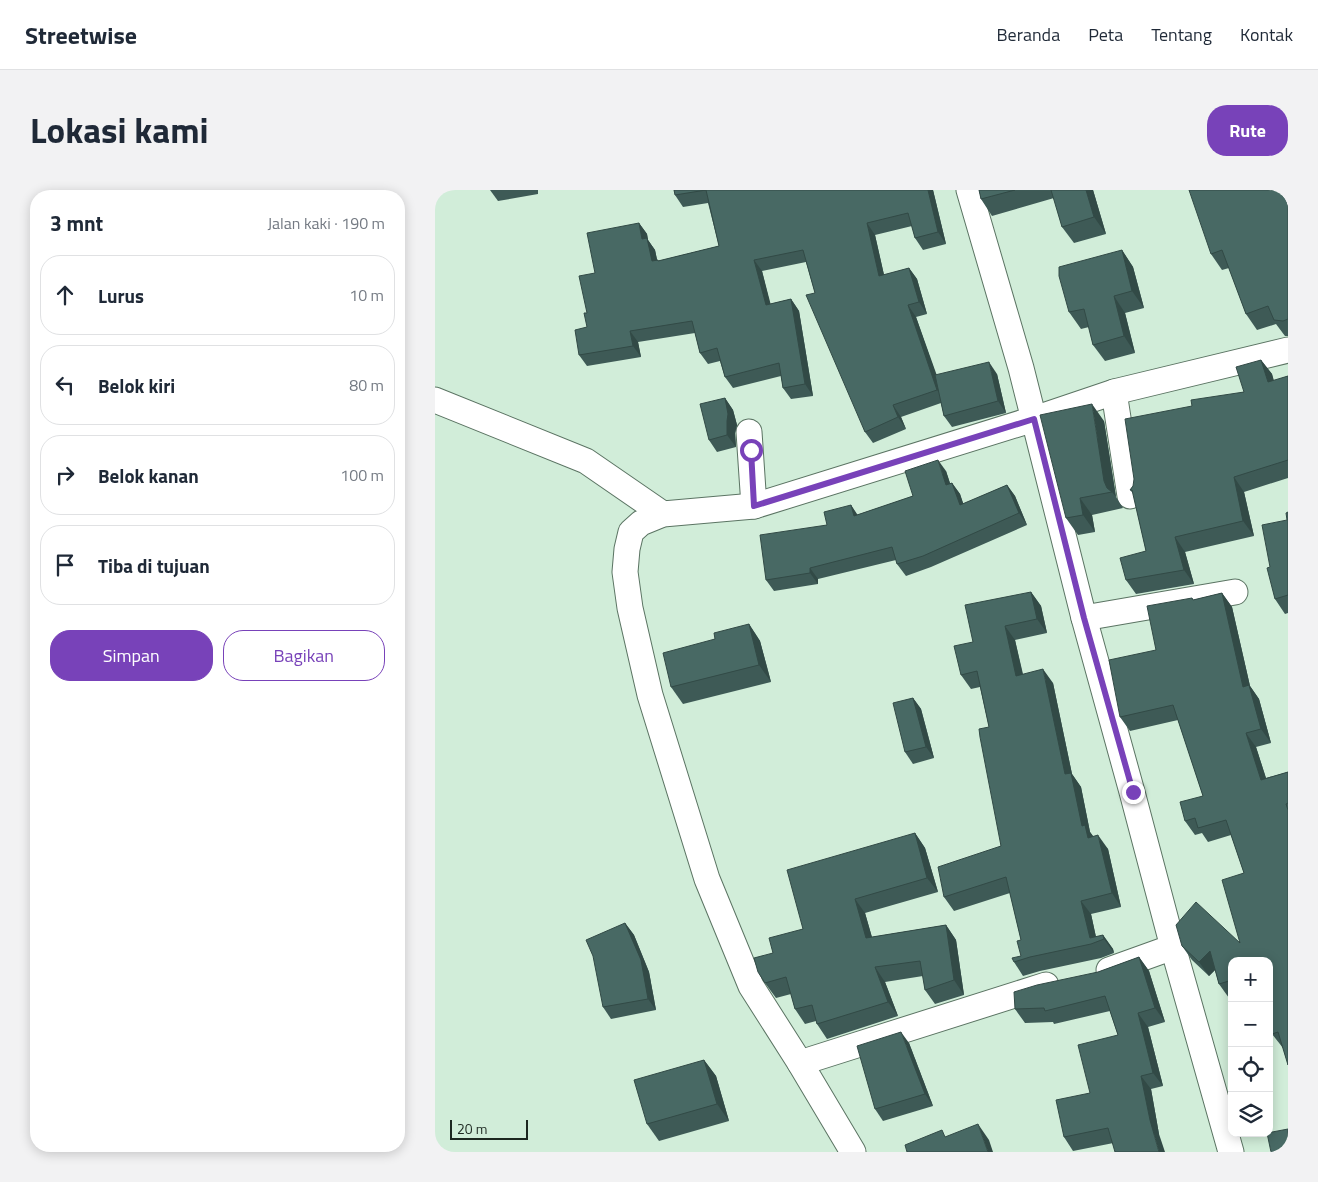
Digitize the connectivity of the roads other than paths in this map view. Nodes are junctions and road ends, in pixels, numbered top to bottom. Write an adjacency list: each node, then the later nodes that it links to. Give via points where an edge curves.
1 (969, 190): 5 (street)
2 (1288, 350): 3 (street)
3 (1114, 392): 5 (street); 7 (street)
4 (435, 400): 9 (street, via 586,461)
5 (1034, 419): 8 (street); 11 (street)
6 (749, 432): 8 (street)
7 (1130, 496)
8 (754, 506): 9 (street)
9 (663, 514): 13 (street, via 641,523 631,532 625,572 650,695 707,879 743,968)
10 (1235, 592): 11 (street)
11 (1084, 618): 12 (street)
12 (1173, 947): 13 (street, via 1105,972 1043,985); 15 (street)
13 (800, 1063): 14 (street)
14 (853, 1152)
15 (1231, 1152)

